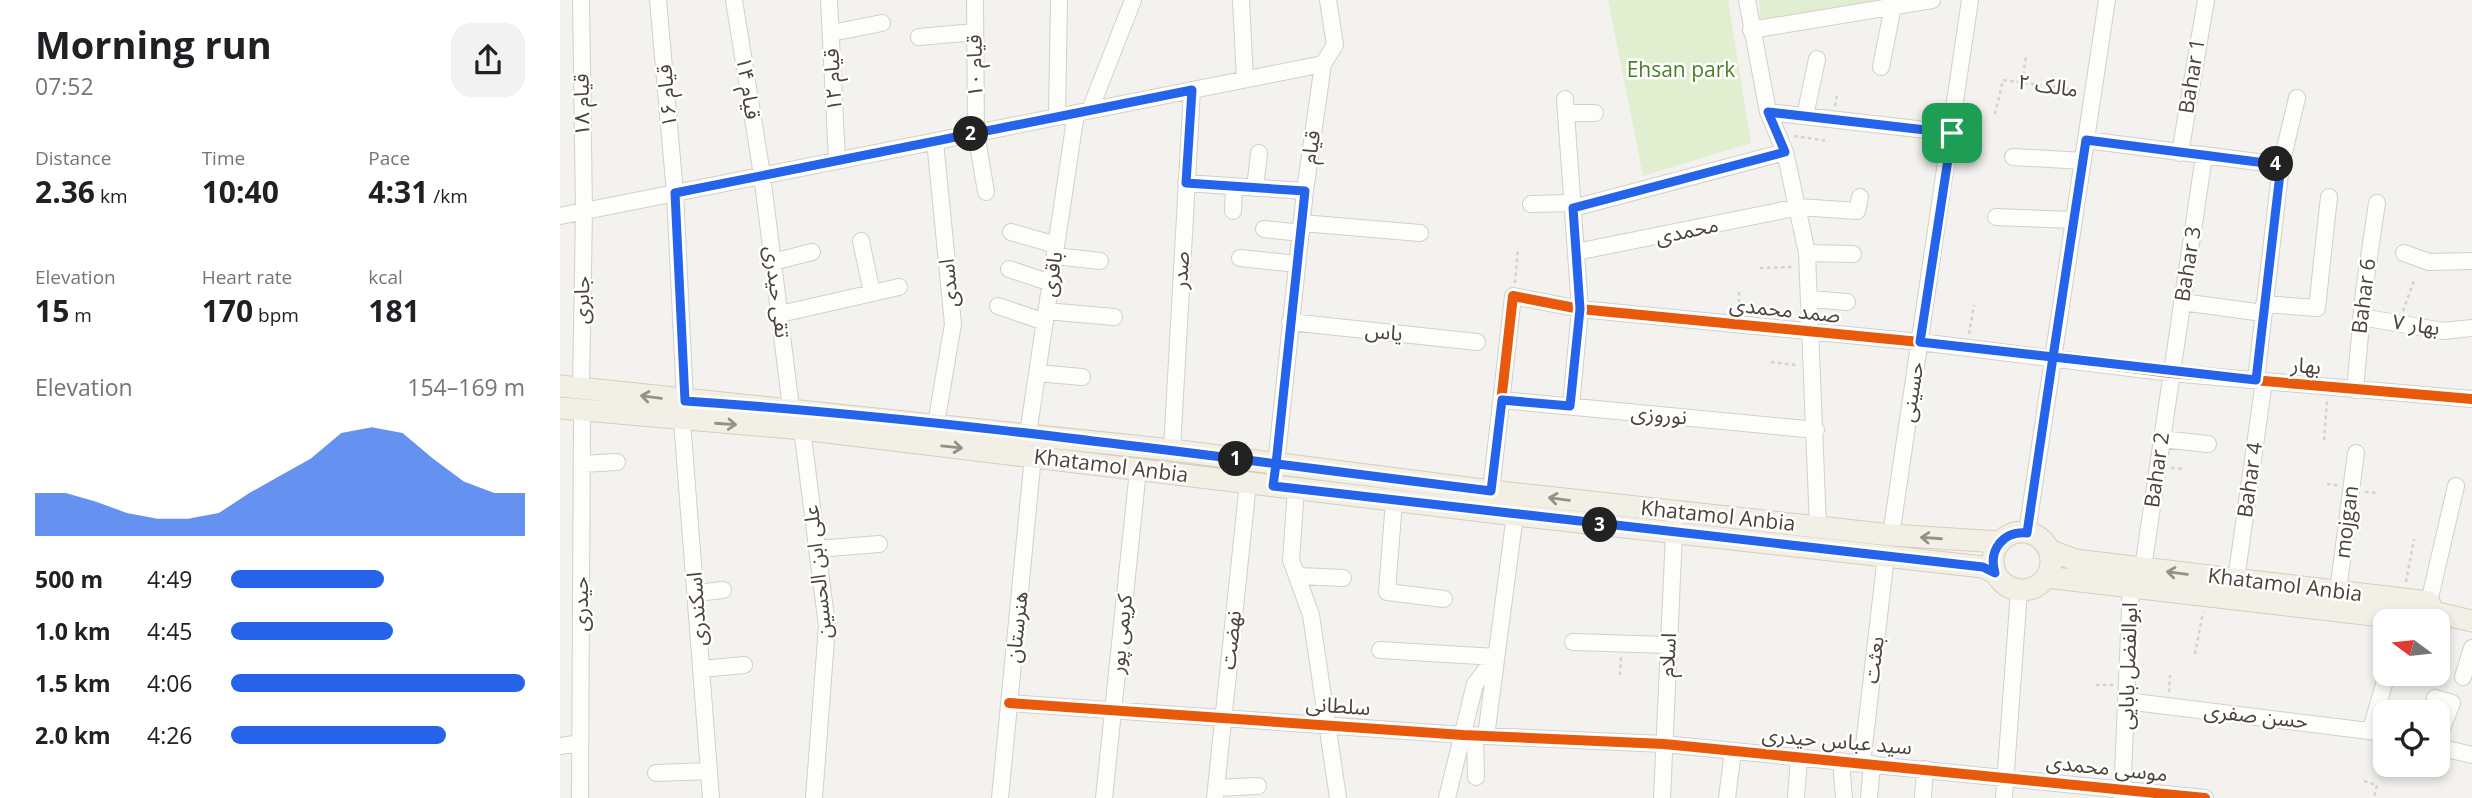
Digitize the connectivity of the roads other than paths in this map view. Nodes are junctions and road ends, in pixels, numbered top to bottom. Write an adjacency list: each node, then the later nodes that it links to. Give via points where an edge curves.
1 (581, 0): 57 (street, قیام ۱۸)
2 (658, 0): 50 (street, قیام ۱۶)
3 (734, 0): 44 (street, قیام ۱۴)
4 (829, 0): 19 (street, قیام ۱۲)
5 (975, 0): 18 (street, قیام ۱۰)
6 (1059, 0): 31 (street)
7 (1133, 0): 27 (street, باقری)
8 (1241, 0): 24 (street)
9 (1328, 0): 22 (street, قیام, via 1335,44)
10 (1747, 0): 17 (street)
11 (1932, 0): 15 (street)
12 (1970, 0): 33 (street, حسینی)
13 (2107, 0): 34 (street)
14 (2206, 0): 38 (street, Bahar 1)
15 (1893, 6): 17 (street); 23 (street)
16 (881, 23): 19 (street)
17 (1751, 30): 28 (street)
18 (975, 32): 20 (street); 32 (street, قیام ۱۰)
19 (831, 33): 41 (street, قیام ۱۲)
20 (919, 37)
21 (1816, 59): 30 (street)
22 (1323, 64): 24 (street); 48 (street, قیام)
23 (1881, 67)
24 (1245, 79): 25 (street)
25 (1192, 90): 27 (street); 45 (street, صدر)
26 (2297, 98): 43 (street, Bahar 4)
27 (1083, 111): 31 (street); 67 (street, باقری)
28 (1768, 112): 30 (street); 36 (street)
29 (1595, 113): 55 (street, via 1566,106)
30 (1805, 116): 33 (street)
31 (1057, 117): 32 (street)
32 (976, 133): 35 (street); 49 (street, قیام ۱۰)
33 (1952, 133): 96 (street, حسینی)
34 (2086, 140): 38 (street); 42 (street)
35 (935, 141): 41 (street); 111 (street, اسدی, via 953,324)
36 (1785, 152): 55 (street); 56 (street)
37 (1259, 153): 47 (street)
38 (2180, 153): 39 (street)
39 (2204, 156): 43 (street); 84 (street, Bahar 3)
40 (2012, 157): 42 (street)
41 (837, 160): 44 (street)
42 (2083, 161): 61 (street)
43 (2281, 165): 86 (street, Bahar 4)
44 (762, 175): 50 (street); 76 (street, تقی حیدری)
45 (1186, 183): 46 (street); 117 (street, صدر)
46 (1234, 187): 47 (street); 58 (street)
47 (1255, 188): 48 (street)
48 (1305, 191): 62 (street, قیام)
49 (986, 192)
50 (675, 193): 57 (street); 110 (street, قیام ۱۶)
51 (1860, 197): 56 (street, محمدی, via 1857,211)
52 (2329, 197): 86 (street, via 2317,308)
53 (2377, 203): 91 (street, Bahar 6)
54 (1531, 204): 55 (street)
55 (1572, 205): 68 (street)
56 (1798, 207): 68 (street, محمدی); 73 (street)
57 (584, 211): 59 (street); 102 (street, جابری)
58 (1233, 211)
59 (560, 216)
60 (1996, 217): 61 (street)
61 (2074, 220): 97 (street)
62 (1301, 228): 63 (street); 65 (street); 77 (street, قیام)
63 (1264, 229)
64 (1011, 232): 67 (street)
65 (1420, 233)
66 (861, 241): 81 (street)
67 (1056, 250): 74 (street); 79 (street, باقری)
68 (1576, 251): 87 (street)
69 (812, 252): 76 (street)
70 (2404, 253): 75 (street, via 2429,262)
71 (1853, 254): 73 (street)
72 (1240, 258): 77 (street)
73 (1808, 260): 82 (street)
74 (1100, 261)
75 (2472, 261)
76 (773, 262): 88 (street, تقی حیدری)
77 (1297, 264): 92 (street, قیام)
78 (1009, 269): 79 (street)
79 (1051, 283): 89 (street, باقری)
80 (899, 287): 81 (street)
81 (872, 293): 88 (street)
82 (1810, 299): 83 (street); 94 (street)
83 (1847, 302)
84 (2182, 302): 86 (street); 99 (street, Bahar 3)
85 (998, 306): 89 (street)
86 (2264, 308): 101 (street, Bahar 4)
87 (1580, 309): 94 (street, صمد محمدی); 105 (street, صمد محمدی, via 1513,296); 106 (street)
88 (780, 314): 108 (street, تقی حیدری)
89 (1045, 316): 90 (street); 98 (street, باقری)
90 (1114, 317)
91 (2361, 317): 93 (street, بهار ۷, via 2443,331); 103 (street, Bahar 6)
92 (1290, 322): 95 (street, یاس); 122 (street, قیام)
93 (2472, 328)
94 (1812, 332): 96 (street, صمد محمدی); 113 (street)
95 (1477, 342)
96 (1920, 342): 97 (street, صمد محمدی); 136 (street, حسینی)
97 (2053, 357): 99 (street, بهار); 133 (street)
98 (1037, 373): 100 (street); 114 (street, باقری)
99 (2171, 373): 101 (street, بهار); 115 (street, Bahar 2)
100 (1082, 377)
101 (2260, 381): 103 (street, بهار); 144 (street, Bahar 4)
102 (570, 387): 110 (main road, Khatamol Anbia, one-way to 102)
103 (2355, 390): 104 (street, بهار)
104 (2472, 399)
105 (1502, 400): 106 (street, نوروزی); 128 (street)
106 (1570, 406): 113 (street, نوروزی)
107 (560, 408): 109 (main road, Khatamol Anbia)
108 (791, 408): 110 (main road, Khatamol Anbia); 111 (main road, Khatamol Anbia)
109 (582, 411): 110 (main road, Khatamol Anbia); 121 (street, حیدری)
110 (683, 411): 112 (main road, Khatamol Anbia, one-way to 112); 149 (street, اسکندری)
111 (936, 424): 114 (main road, Khatamol Anbia)
112 (802, 429): 119 (main road, Khatamol Anbia, one-way to 119); 137 (street, علی ابن الحسین)
113 (1816, 430): 132 (street)
114 (1028, 434): 117 (main road, Khatamol Anbia)
115 (2161, 439): 116 (street); 139 (street, Bahar 2)
116 (2208, 444)
117 (1172, 450): 122 (main road, Khatamol Anbia)
118 (2356, 453): 148 (street, mojgan)
119 (1033, 456): 123 (main road, Khatamol Anbia); 167 (street, هنرستان)
120 (617, 462): 121 (street)
121 (582, 464): 173 (street, حیدری)
122 (1276, 464): 125 (street, قیام); 128 (main road, Khatamol Anbia)
123 (1138, 470): 124 (main road, Khatamol Anbia); 168 (street, کریمی پور)
124 (1248, 483): 125 (main road, Khatamol Anbia); 169 (street, نهضت)
125 (1273, 486): 127 (main road, Khatamol Anbia)
126 (2456, 486): 152 (street)
127 (1296, 489): 129 (main road, Khatamol Anbia); 141 (street, via 1290,551)
128 (1491, 491): 131 (main road, Khatamol Anbia, one-way to 128)
129 (1394, 500): 130 (main road, Khatamol Anbia); 150 (street, via 1387,592)
130 (1515, 515): 131 (main road, Khatamol Anbia); 160 (street)
131 (1674, 522): 132 (main road, Khatamol Anbia); 136 (main road, Khatamol Anbia); 157 (street, اسلام)
132 (1818, 527): 136 (main road, Khatamol Anbia)
133 (2027, 533): 134 (main road, via 2012,533); 138 (main road)
134 (2000, 542): 136 (main road, Khatamol Anbia, one-way to 136); 140 (main road, via 1993,557)
135 (879, 544): 137 (street)
136 (1888, 546): 140 (main road, Khatamol Anbia); 181 (street, بعثت)
137 (817, 549): 192 (street, علی ابن الحسین, via 827,626)
138 (2049, 550): 139 (main road, Khatamol Anbia, via 2075,560); 142 (main road)
139 (2143, 568): 144 (main road, Khatamol Anbia, one-way to 139)
140 (1995, 573): 147 (main road, via 2004,585)
141 (1299, 576): 143 (street); 170 (street, via 1311,615)
142 (2046, 577): 145 (main road, Khatamol Anbia); 147 (main road, via 2035,588)
143 (1343, 578)
144 (2236, 580): 148 (main road, Khatamol Anbia)
145 (2131, 586): 153 (main road, Khatamol Anbia); 166 (street, ابوالفضل بابایی)
146 (723, 590): 149 (street)
147 (2019, 591): 185 (street)
148 (2338, 591): 151 (main road, Khatamol Anbia)
149 (695, 593): 162 (street, اسکندری)
150 (1444, 599)
151 (2390, 609)
152 (2429, 609)
153 (2373, 610)
154 (2450, 618): 155 (main road, Khatamol Anbia)
155 (2472, 621)
156 (1573, 642): 157 (street)
157 (1669, 645): 174 (street, اسلام)
158 (2472, 648): 163 (street)
159 (1380, 650): 160 (street)
160 (1496, 657): 172 (street); 172 (street, via 1475,684)
161 (744, 665): 162 (street)
162 (701, 669): 183 (street, اسکندری)
163 (2463, 677)
164 (2435, 698): 165 (street)
165 (2442, 700)
166 (2126, 701): 171 (street, حسن صفری); 189 (street, ابوالفضل بابایی)
167 (1009, 703): 168 (street, سلطانی); 193 (street, هنرستان)
168 (1113, 711): 169 (street, سلطانی); 194 (street, کریمی پور)
169 (1223, 719): 170 (street, سلطانی); 188 (street, نهضت)
170 (1325, 724): 172 (street, سلطانی); 195 (street)
171 (2373, 730)
172 (1475, 736): 174 (street, سلطانی); 186 (street); 196 (street)
173 (580, 743): 175 (street); 190 (street, حیدری)
174 (1664, 744): 177 (street, سید عباس حیدری); 197 (street, اسلام)
175 (560, 746)
176 (2450, 750): 178 (street)
177 (1732, 751): 179 (street, سید عباس حیدری); 198 (street)
178 (2472, 755)
179 (1799, 757): 180 (street, سید عباس حیدری); 199 (street)
180 (1841, 761): 181 (street, سید عباس حیدری); 200 (street)
181 (1867, 763): 182 (street, سید عباس حیدری); 201 (street, بعثت)
182 (1925, 769): 185 (street, سید عباس حیدری); 202 (street)
183 (709, 771): 184 (street); 191 (street, اسکندری)
184 (656, 773)
185 (2006, 776): 189 (street, موسی محمدی); 203 (street)
186 (1476, 777)
187 (1258, 786): 188 (street)
188 (1215, 793)
189 (2122, 793): 204 (street, موسی محمدی)
190 (580, 798)
191 (711, 798)
192 (814, 798)
193 (1000, 798)
194 (1104, 798)
195 (1338, 798)
196 (1447, 798)
197 (1662, 798)
198 (1727, 798)
199 (1796, 798)
200 (1844, 798)
201 (1869, 798)
202 (1923, 798)
203 (2004, 798)
204 (2205, 798)

